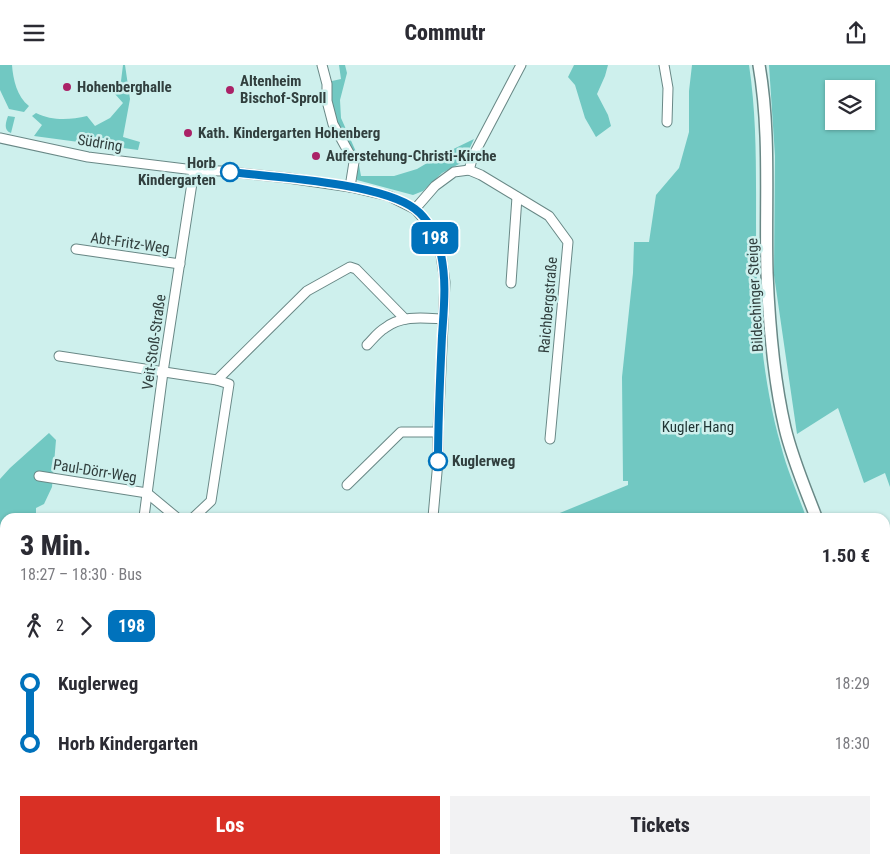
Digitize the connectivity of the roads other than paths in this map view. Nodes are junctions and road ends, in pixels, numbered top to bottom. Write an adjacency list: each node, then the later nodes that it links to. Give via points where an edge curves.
1 (322, 65): 9 (street, via 333,124 354,162)
2 (521, 65): 7 (street, via 473,156)
3 (664, 65): 5 (street, via 668,88)
4 (759, 65): 30 (street, Bildechinger Steige, via 766,135 773,353 785,428)
5 (667, 122)
6 (0, 138): 8 (street, Südring, via 88,157)
7 (470, 170): 10 (street, Raichbergstraße); 11 (street, via 454,172 435,186)
8 (194, 171): 9 (street, Südring, via 221,171); 13 (street, Veit-Stoß-Straße)
9 (350, 187): 11 (street, Südring, via 389,196)
10 (517, 197): 14 (street); 22 (street, Raichbergstraße, via 549,216 568,242)
11 (415, 209): 16 (street, Südring, via 429,225 440,248 445,282)
12 (76, 249): 13 (street, Abt-Fritz-Weg)
13 (180, 264): 19 (street, Veit-Stoß-Straße)
14 (511, 283)
15 (405, 319): 16 (street); 17 (street, via 385,327); 20 (street, via 356,269 350,267 307,291)
16 (443, 319): 21 (street, Südring)
17 (368, 345)
18 (60, 356): 19 (street)
19 (163, 372): 20 (street); 25 (street, Veit-Stoß-Straße)
20 (217, 379): 28 (street, via 229,384 211,501)
21 (438, 432): 24 (street, via 401,431); 29 (street, Südring)
22 (550, 439)
23 (39, 476): 25 (street, Paul-Dörr-Weg)
24 (347, 485)
25 (147, 493): 26 (street, Veit-Stoß-Straße); 27 (street)
26 (144, 513)
27 (171, 513)
28 (198, 513)
29 (433, 513)
30 (815, 513)

